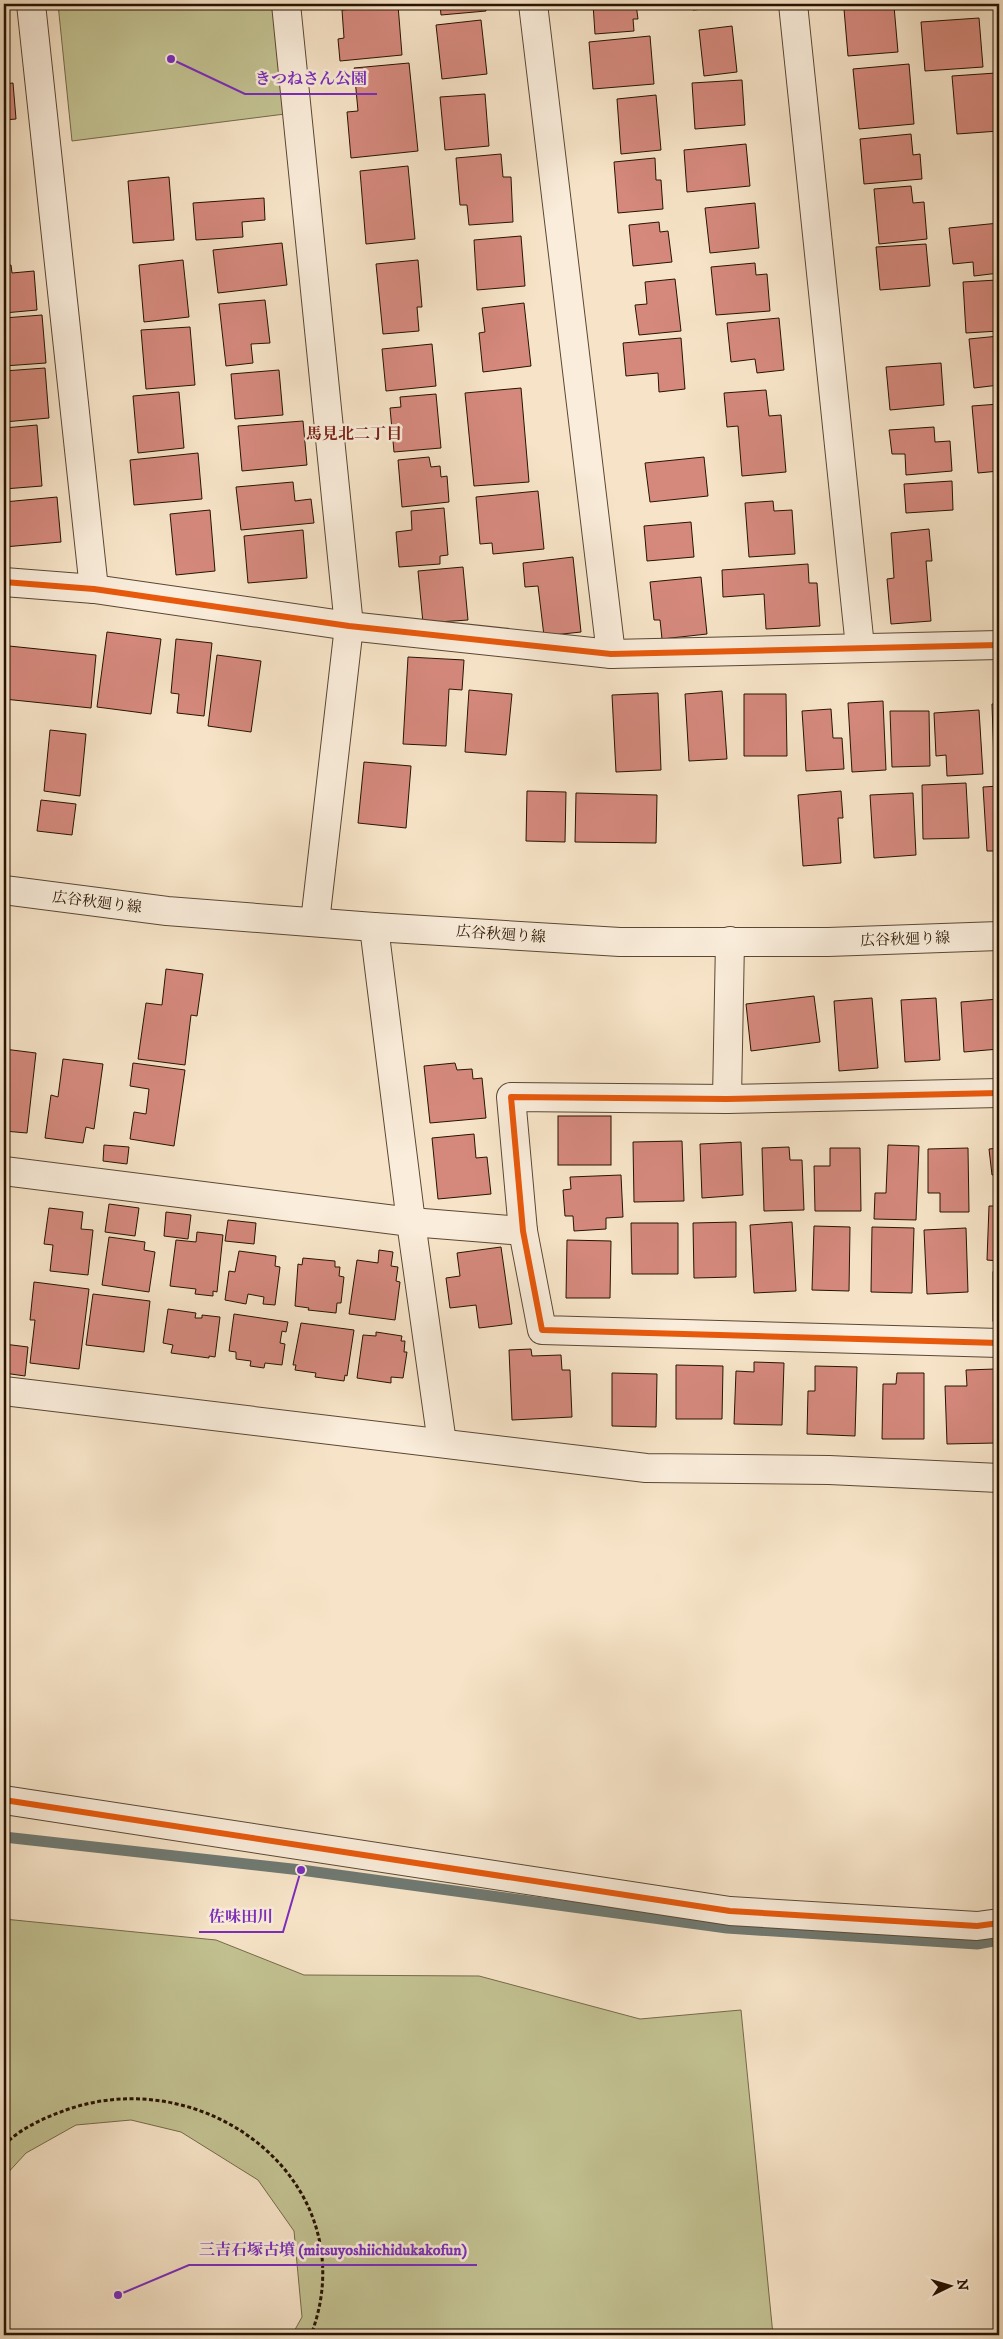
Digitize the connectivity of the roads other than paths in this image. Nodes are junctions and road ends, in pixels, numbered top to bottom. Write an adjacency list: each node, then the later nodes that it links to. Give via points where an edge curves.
1 (30, 4): 6 (street)
2 (286, 4): 7 (street)
3 (533, 4): 10 (street)
4 (793, 4): 9 (street)
5 (4, 582): 6 (street)
6 (94, 589): 7 (street)
7 (349, 626): 10 (street); 12 (street)
8 (999, 645): 9 (street)
9 (860, 647): 10 (street)
10 (611, 654)
11 (4, 890): 12 (street, 広谷秋廻り線, via 167,911)
12 (315, 922): 13 (street, 広谷秋廻り線)
13 (374, 927): 15 (street, 広谷秋廻り線, via 620,942); 19 (street)
14 (999, 936): 15 (street, 広谷秋廻り線, via 828,942)
15 (730, 941): 17 (street)
16 (999, 1093): 17 (street)
17 (727, 1099): 20 (street, via 511,1097)
18 (4, 1171): 19 (street)
19 (410, 1222): 20 (street); 23 (street)
20 (524, 1231): 21 (street, via 542,1330)
21 (999, 1343)
22 (4, 1391): 23 (street)
23 (442, 1442): 24 (street, via 646,1468 829,1470)
24 (999, 1478)
25 (4, 1800): 26 (street, via 730,1911 977,1926)
26 (999, 1923)

